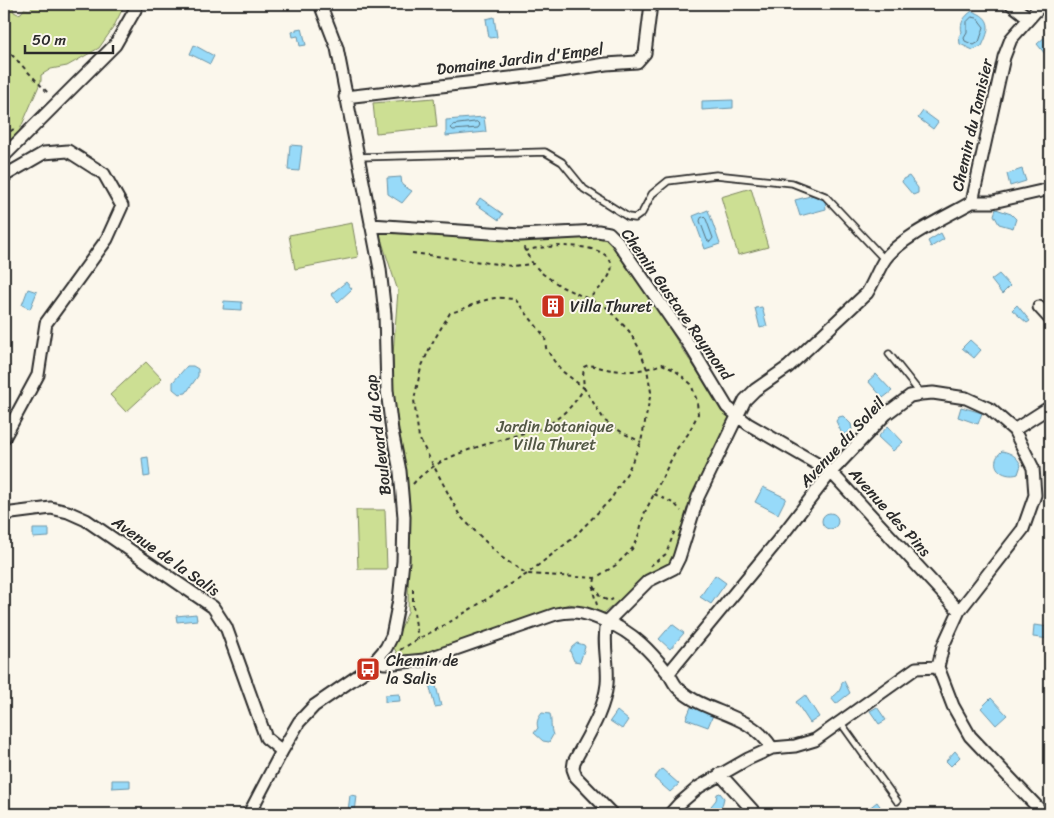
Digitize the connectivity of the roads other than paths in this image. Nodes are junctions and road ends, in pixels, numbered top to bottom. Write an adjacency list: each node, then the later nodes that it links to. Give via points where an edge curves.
1 (137, 4): 8 (street, via 115,45)
2 (320, 4): 7 (street, Boulevard du Cap, via 337,48)
3 (651, 4): 7 (street, Domaine Jardin d'Empel, via 645,53 637,62)
4 (1011, 4): 6 (street)
5 (1042, 4): 6 (street, Chemin du Tamisier)
6 (1029, 18): 12 (street, Chemin du Tamisier, via 1011,40 1004,57)
7 (345, 97): 9 (street, Boulevard du Cap)
8 (4, 156)
9 (358, 157): 13 (street, Boulevard du Cap); 14 (lane, via 545,152 562,162 584,189 628,218 642,213 652,194 668,181 716,174 792,183 825,196)
10 (4, 176): 22 (street, via 44,153 68,151 104,174 122,206 107,239 46,322 38,375)
11 (1050, 189): 12 (street, via 993,202)
12 (972, 202): 14 (street, Chemin du Tamisier, via 896,247)
13 (371, 224): 20 (street, Chemin Gustave Raymond, via 520,235 609,233 692,349 727,407); 27 (street, Boulevard du Cap, via 380,269 387,390 404,517 400,600 392,636)
14 (885, 260): 20 (street, Chemin du Tamisier, via 867,293 788,367 755,390)
15 (1039, 307): 16 (street)
16 (1050, 320)
17 (889, 354): 18 (lane)
18 (921, 394): 21 (street, Avenue du Soleil, via 966,398 990,409); 23 (street, Avenue du Soleil, via 910,396 886,414)
19 (1050, 407): 21 (street)
20 (737, 415): 23 (street, Avenue des Pins); 26 (street, Chemin du Tamisier, via 698,497 674,568 648,581)
21 (1014, 430): 25 (street, Avenue du Soleil, via 1033,468 1035,495 1023,529)
22 (4, 438)
23 (831, 472): 25 (street, Avenue des Pins); 29 (street, Avenue du Soleil)
24 (4, 514): 32 (street, Avenue de la Salis, via 51,508 86,520 213,607 226,627 266,738)
25 (959, 611): 28 (street, Avenue du Soleil, via 943,646)
26 (603, 620): 27 (street, via 570,611 424,660 394,663); 29 (street, via 621,627 638,640); 36 (street, via 607,683 601,711 572,769)
27 (378, 660): 32 (street, Boulevard du Cap, via 314,706 299,722)
28 (938, 667): 30 (street, via 916,668); 39 (street, via 953,706 970,736)
29 (668, 674): 31 (street, via 692,699 748,724)
30 (841, 723): 31 (street, via 814,740); 34 (lane)
31 (772, 748): 33 (street)
32 (282, 751): 35 (street, Boulevard du Cap)
33 (720, 774): 37 (street); 38 (street)
34 (897, 802)
35 (249, 814)
36 (612, 814)
37 (670, 814)
38 (756, 814)
39 (1044, 814)

